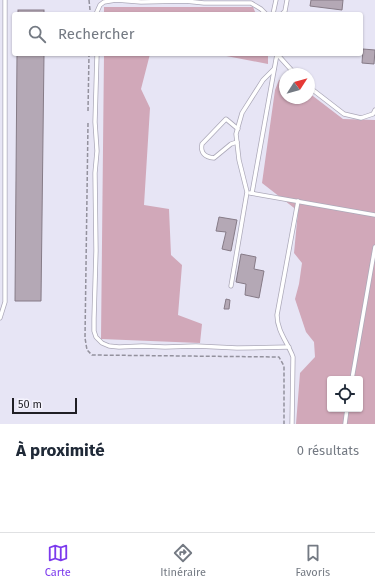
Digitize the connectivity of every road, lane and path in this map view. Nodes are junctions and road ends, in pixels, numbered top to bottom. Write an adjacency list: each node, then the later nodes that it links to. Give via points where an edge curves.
1 (5, 0): 28 (lane, via 4,302)
2 (89, 0): 5 (path)
3 (276, 0): 8 (lane)
4 (288, 0): 9 (lane)
5 (90, 12)
6 (97, 12): 7 (lane, via 104,2 116,0 251,3)
7 (264, 12)
8 (273, 12)
9 (285, 12)
10 (89, 56): 18 (path)
11 (97, 56): 29 (lane, via 94,319 96,337 102,344 119,347)
12 (277, 56): 15 (lane)
13 (279, 56): 14 (lane)
14 (290, 68)
15 (274, 70): 20 (lane, via 263,80 242,113); 23 (lane)
16 (315, 92): 17 (lane, via 344,114 361,118 373,114)
17 (375, 110)
18 (88, 115)
19 (88, 123): 32 (path, via 85,338 87,350 92,355 279,357 284,366)
20 (238, 130): 21 (lane); 21 (lane, via 226,119 202,144 201,149 203,154 214,158)
21 (237, 142): 22 (lane)
22 (247, 192): 23 (lane); 27 (lane)
23 (252, 193): 24 (lane)
24 (298, 201): 25 (lane); 29 (lane, via 277,316 279,330)
25 (375, 215)
26 (375, 247): 30 (lane)
27 (231, 286)
28 (0, 318)
29 (289, 347): 33 (lane, via 293,357)
30 (353, 376)
31 (347, 412): 34 (lane)
32 (284, 424)
33 (292, 424)
34 (345, 424)

